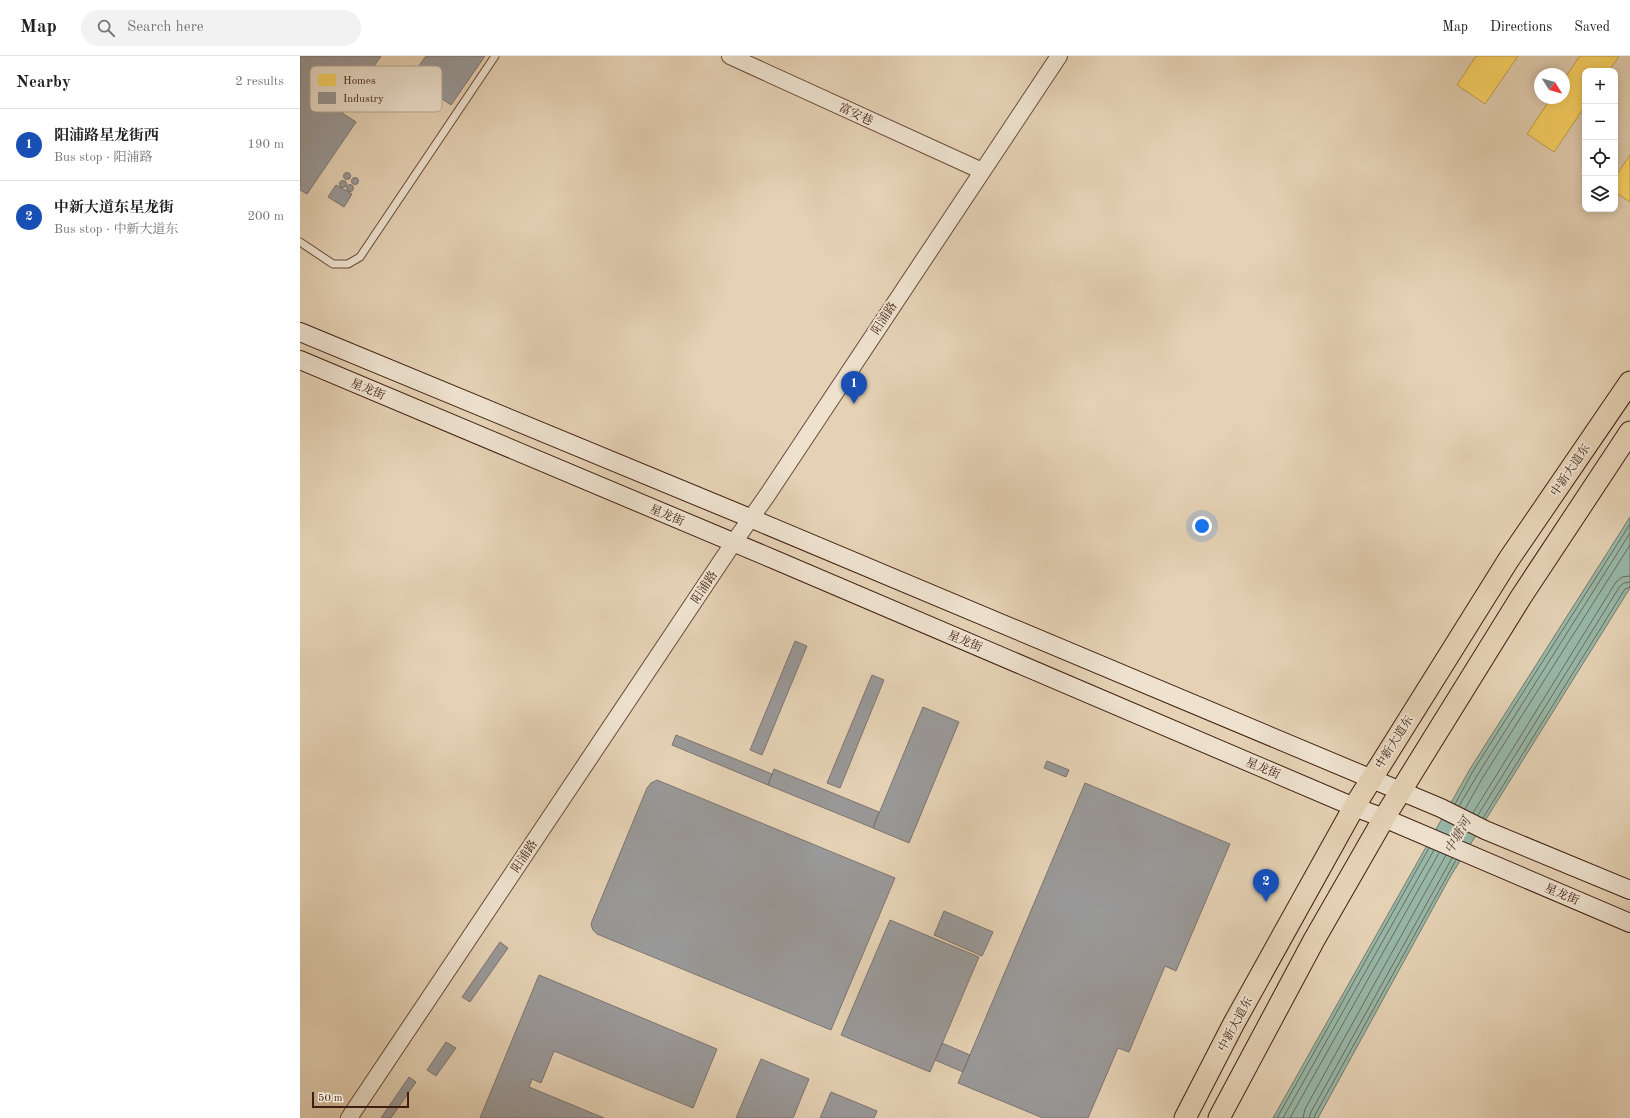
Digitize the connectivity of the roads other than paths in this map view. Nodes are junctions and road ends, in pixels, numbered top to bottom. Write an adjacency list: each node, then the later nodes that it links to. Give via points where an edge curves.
1 (495, 56): 5 (lane, via 360,257 348,264 333,264)
2 (730, 56): 4 (street, 富安巷)
3 (1059, 56): 4 (street, 阳浦路)
4 (982, 171): 10 (street, 阳浦路)
5 (300, 242)
6 (300, 332): 10 (main road)
7 (300, 360): 11 (main road, 星龙街)
8 (1630, 382): 12 (main road, 中新大道东, via 1509,559)
9 (1630, 432): 13 (main road, via 1521,597)
10 (750, 518): 11 (street, 阳浦路); 12 (main road)
11 (734, 542): 14 (main road, 星龙街); 18 (street, 阳浦路)
12 (1371, 780): 13 (main road); 14 (main road, 中新大道东)
13 (1400, 791): 15 (main road); 16 (main road, via 1485,830)
14 (1354, 807): 15 (main road, 星龙街); 19 (main road, 中新大道东, via 1234,1023)
15 (1384, 818): 17 (main road, 星龙街); 20 (main road, via 1314,940)
16 (1630, 890)
17 (1630, 923)
18 (349, 1118)
19 (1185, 1118)
20 (1219, 1118)

